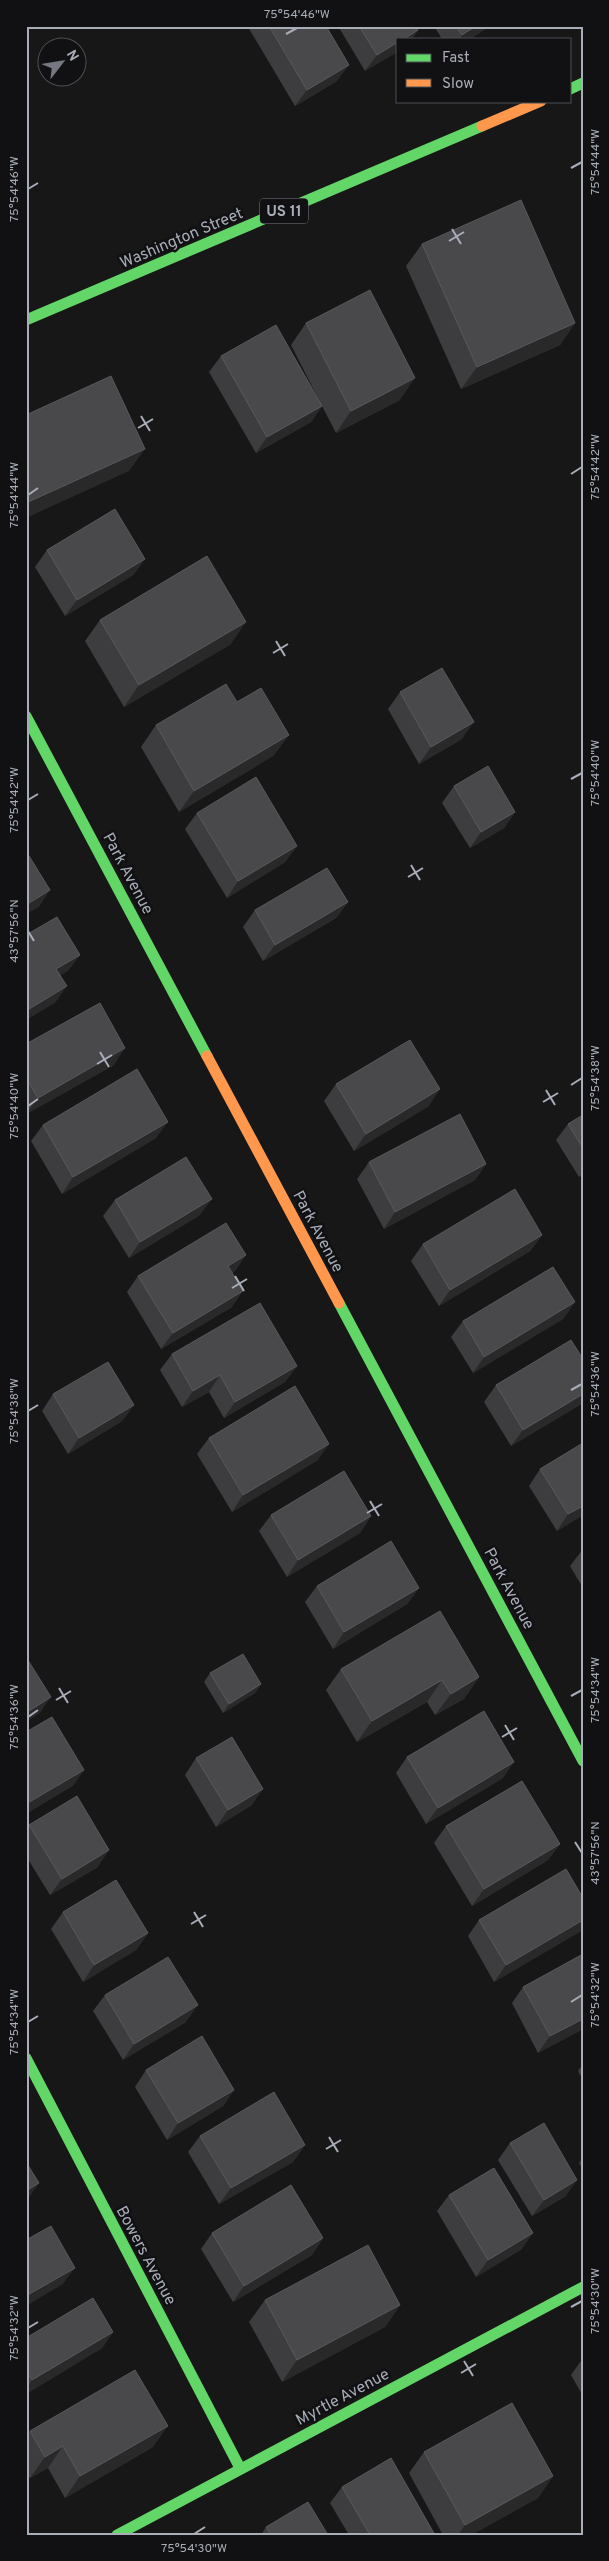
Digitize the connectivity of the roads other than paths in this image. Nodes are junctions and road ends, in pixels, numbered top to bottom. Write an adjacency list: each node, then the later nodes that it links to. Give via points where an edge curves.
1 (539, 102): 2 (street, Washington Street / US 11)
2 (26, 320)
3 (26, 716): 4 (street, Park Avenue)
4 (583, 1761)
5 (26, 2058): 7 (street, Bowers Avenue)
6 (583, 2287): 7 (street, Myrtle Avenue)
7 (240, 2468): 8 (street, Myrtle Avenue)
8 (117, 2535)

